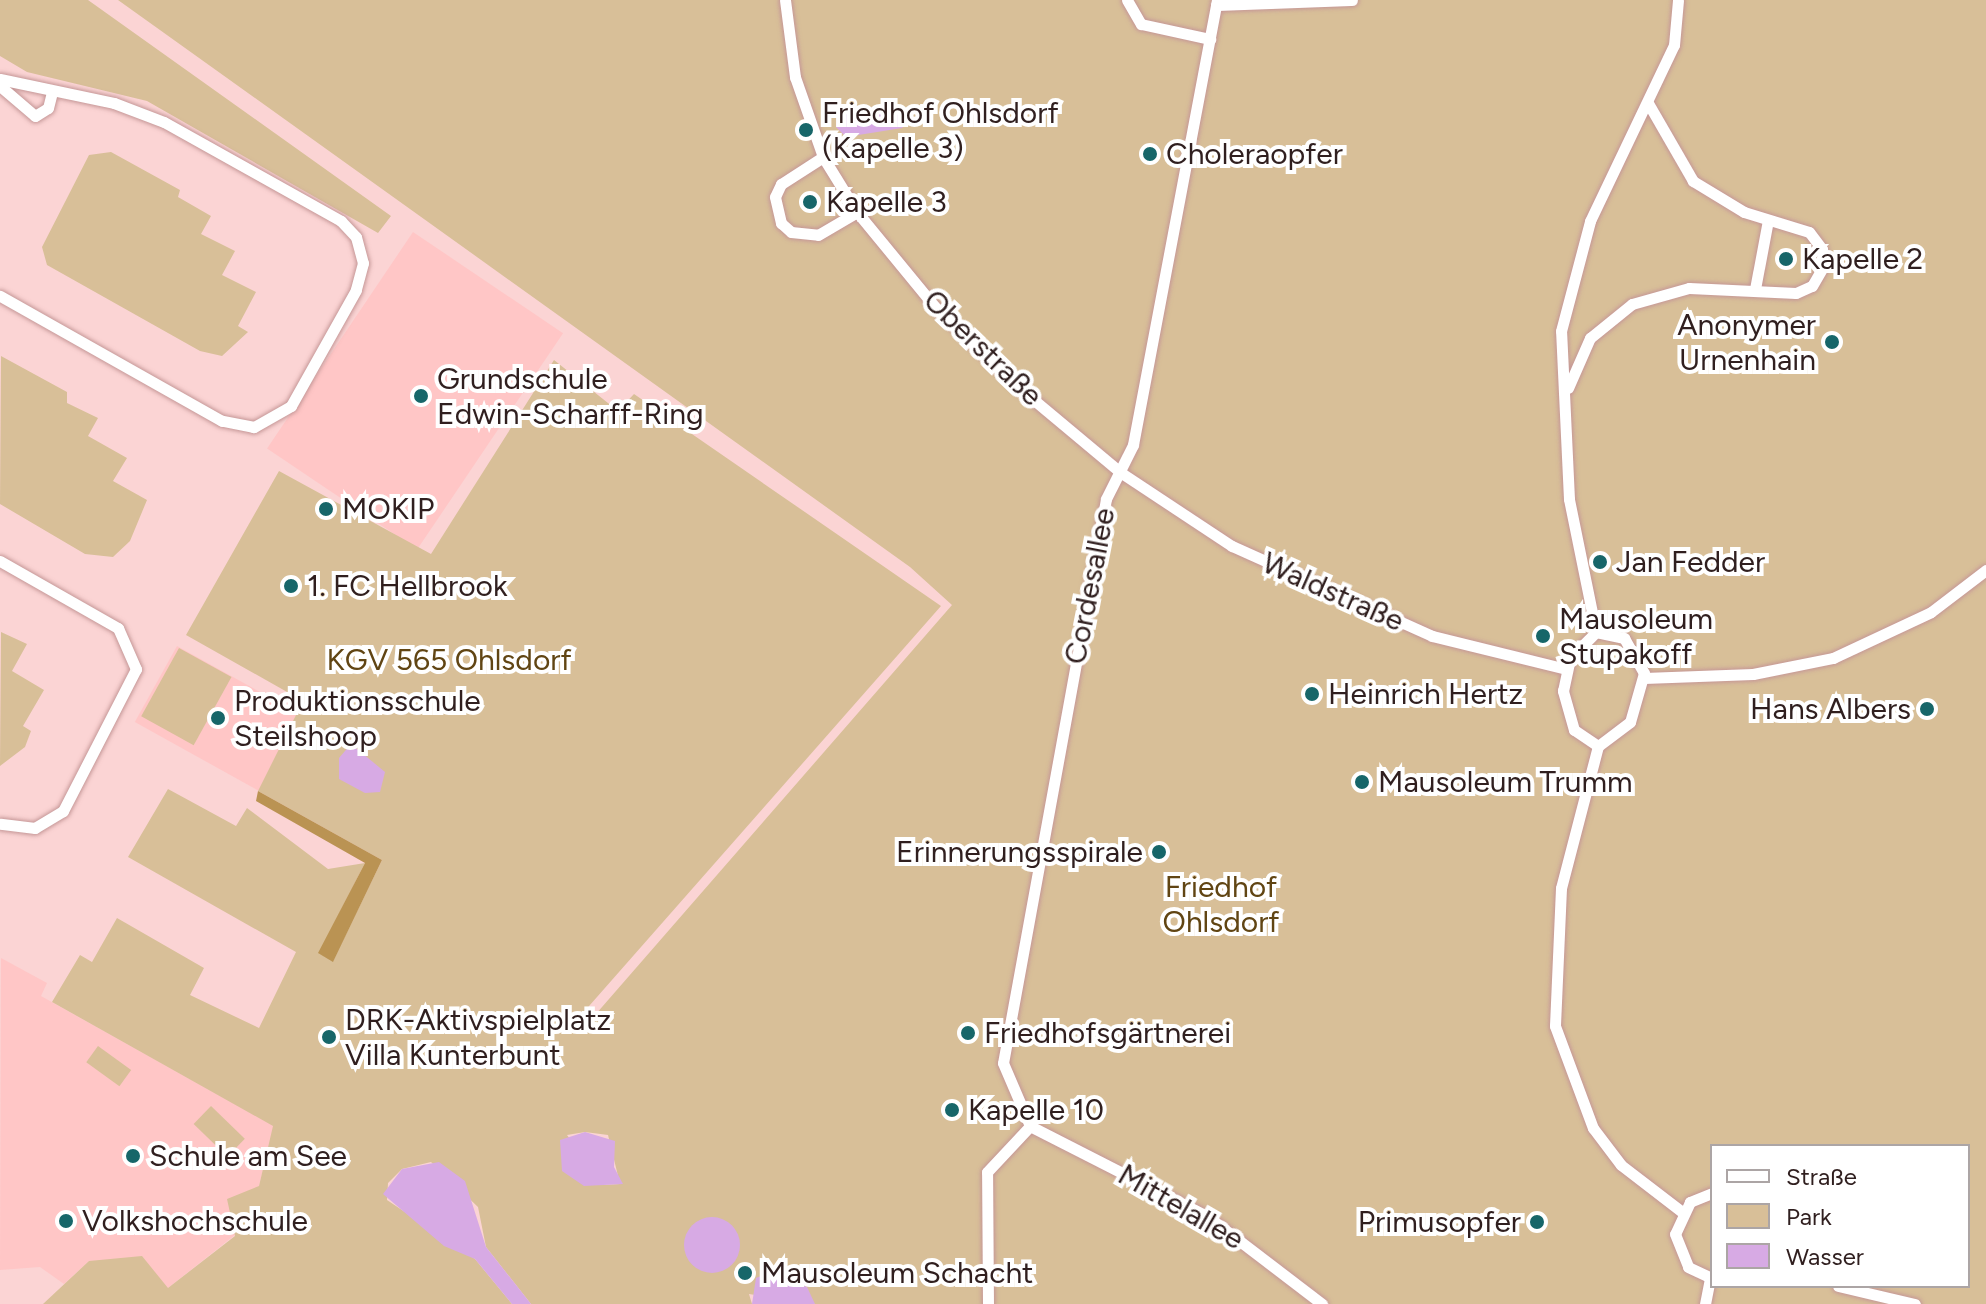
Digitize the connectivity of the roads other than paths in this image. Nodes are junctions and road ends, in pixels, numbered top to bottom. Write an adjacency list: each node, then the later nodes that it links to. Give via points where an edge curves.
1 (785, 0): 11 (street, Oberstraße, via 795,77)
2 (1127, 0): 6 (street, via 1141,24)
3 (1352, 0): 5 (street)
4 (1678, 0): 10 (street, via 1674,45)
5 (1216, 3): 6 (street, Cordesallee)
6 (1210, 39): 17 (street, Cordesallee, via 1133,445)
7 (0, 79): 9 (street)
8 (0, 86): 9 (street, via 35,116 48,108)
9 (52, 92): 15 (street, via 150,115 336,218 358,242 362,274 291,406 249,428 222,421)
10 (1648, 103): 13 (street, via 1693,181); 16 (street, via 1577,254 1561,331)
11 (823, 157): 12 (street, Oberstraße); 12 (street, via 781,184 775,197 781,223 791,232 818,235)
12 (857, 212): 17 (street, Oberstraße, via 935,307)
13 (1768, 220): 14 (street); 14 (street, via 1809,232 1822,249 1823,267 1802,292)
14 (1755, 289): 16 (street, via 1689,288 1611,315 1590,338)
15 (0, 296)
16 (1564, 400): 20 (street, via 1574,534)
17 (1120, 472): 21 (street, Waldstraße, via 1232,546 1369,611 1457,644); 25 (street, Cordesallee, via 1106,499 1003,1038 1007,1082)
18 (0, 561): 24 (street, via 118,628 136,669 63,811 35,828)
19 (1986, 570): 22 (street, via 1931,612 1833,658 1753,674)
20 (1596, 632): 21 (street); 22 (street, via 1624,638)
21 (1566, 669): 23 (street, via 1566,713 1581,739)
22 (1644, 678): 23 (street, via 1630,722)
23 (1598, 746): 27 (street, via 1561,888 1555,1026 1593,1128 1621,1165)
24 (0, 824)
25 (1030, 1126): 31 (street, via 987,1172); 32 (street, Mittelallee, via 1207,1216)
26 (1710, 1194): 27 (street)
27 (1682, 1212): 28 (street, via 1675,1234 1680,1256)
28 (1710, 1277)
29 (1710, 1282): 33 (street)
30 (1847, 1288): 34 (street)
31 (988, 1304)
32 (1322, 1304)
33 (1705, 1304)
34 (1915, 1304)

